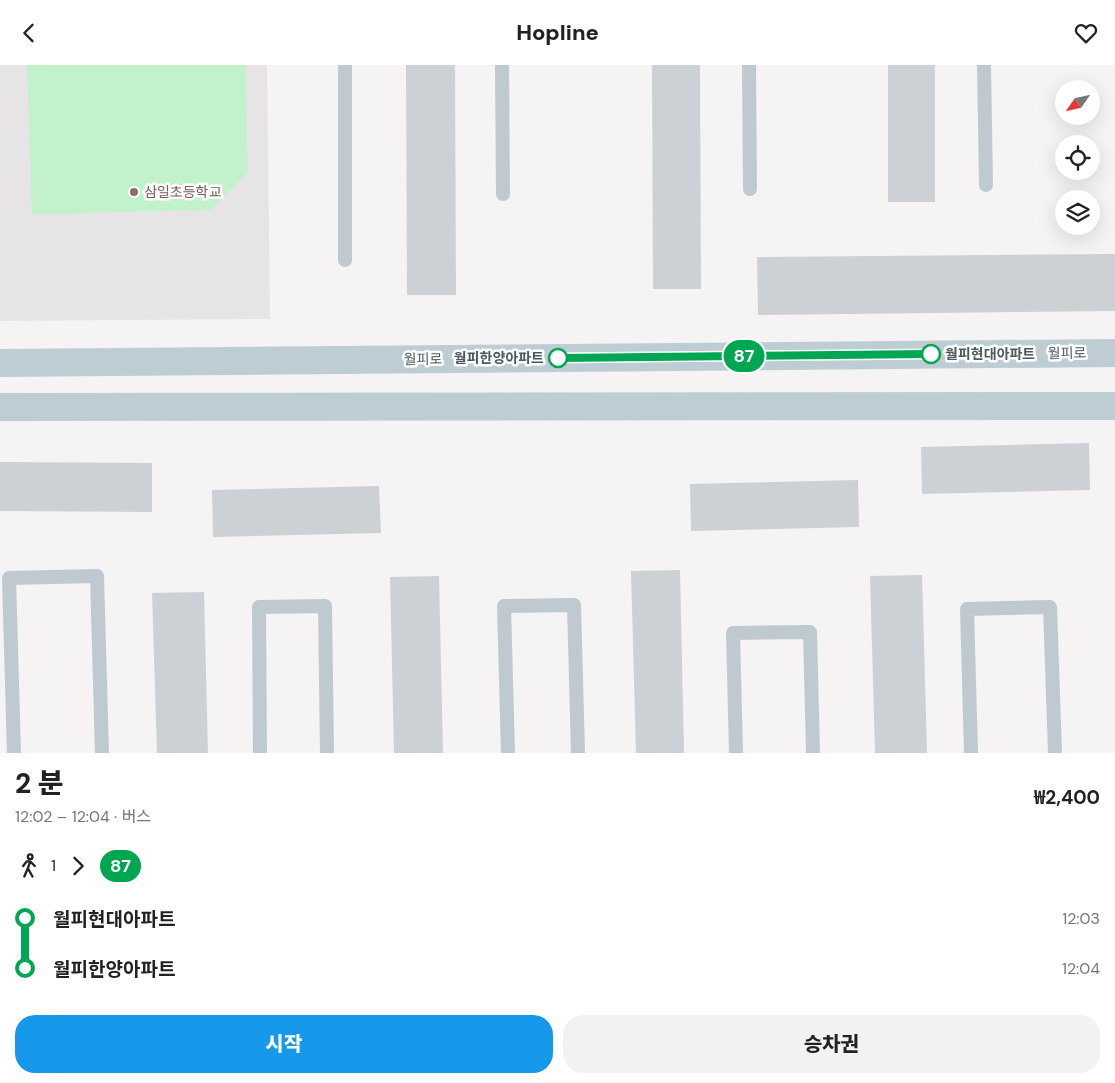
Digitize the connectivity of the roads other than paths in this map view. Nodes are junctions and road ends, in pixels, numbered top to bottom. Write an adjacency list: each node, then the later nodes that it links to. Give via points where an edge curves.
1 (345, 65): 8 (lane)
2 (502, 65): 7 (lane)
3 (749, 65): 6 (lane)
4 (984, 65): 5 (lane)
5 (986, 185)
6 (750, 189)
7 (503, 194)
8 (345, 260)
9 (1115, 353): 10 (street, 월피로)
10 (0, 363)
11 (1115, 406): 12 (street)
12 (0, 407)
13 (14, 753): 14 (lane, via 9,578 97,576)
14 (102, 753)
15 (260, 753): 16 (lane, via 258,607 325,606)
16 (327, 753)
17 (508, 753): 18 (lane, via 504,606 574,605)
18 (578, 753)
19 (736, 753): 20 (lane, via 733,633 810,632)
20 (813, 753)
21 (972, 753): 22 (lane, via 967,609 1050,607)
22 (1055, 753)

